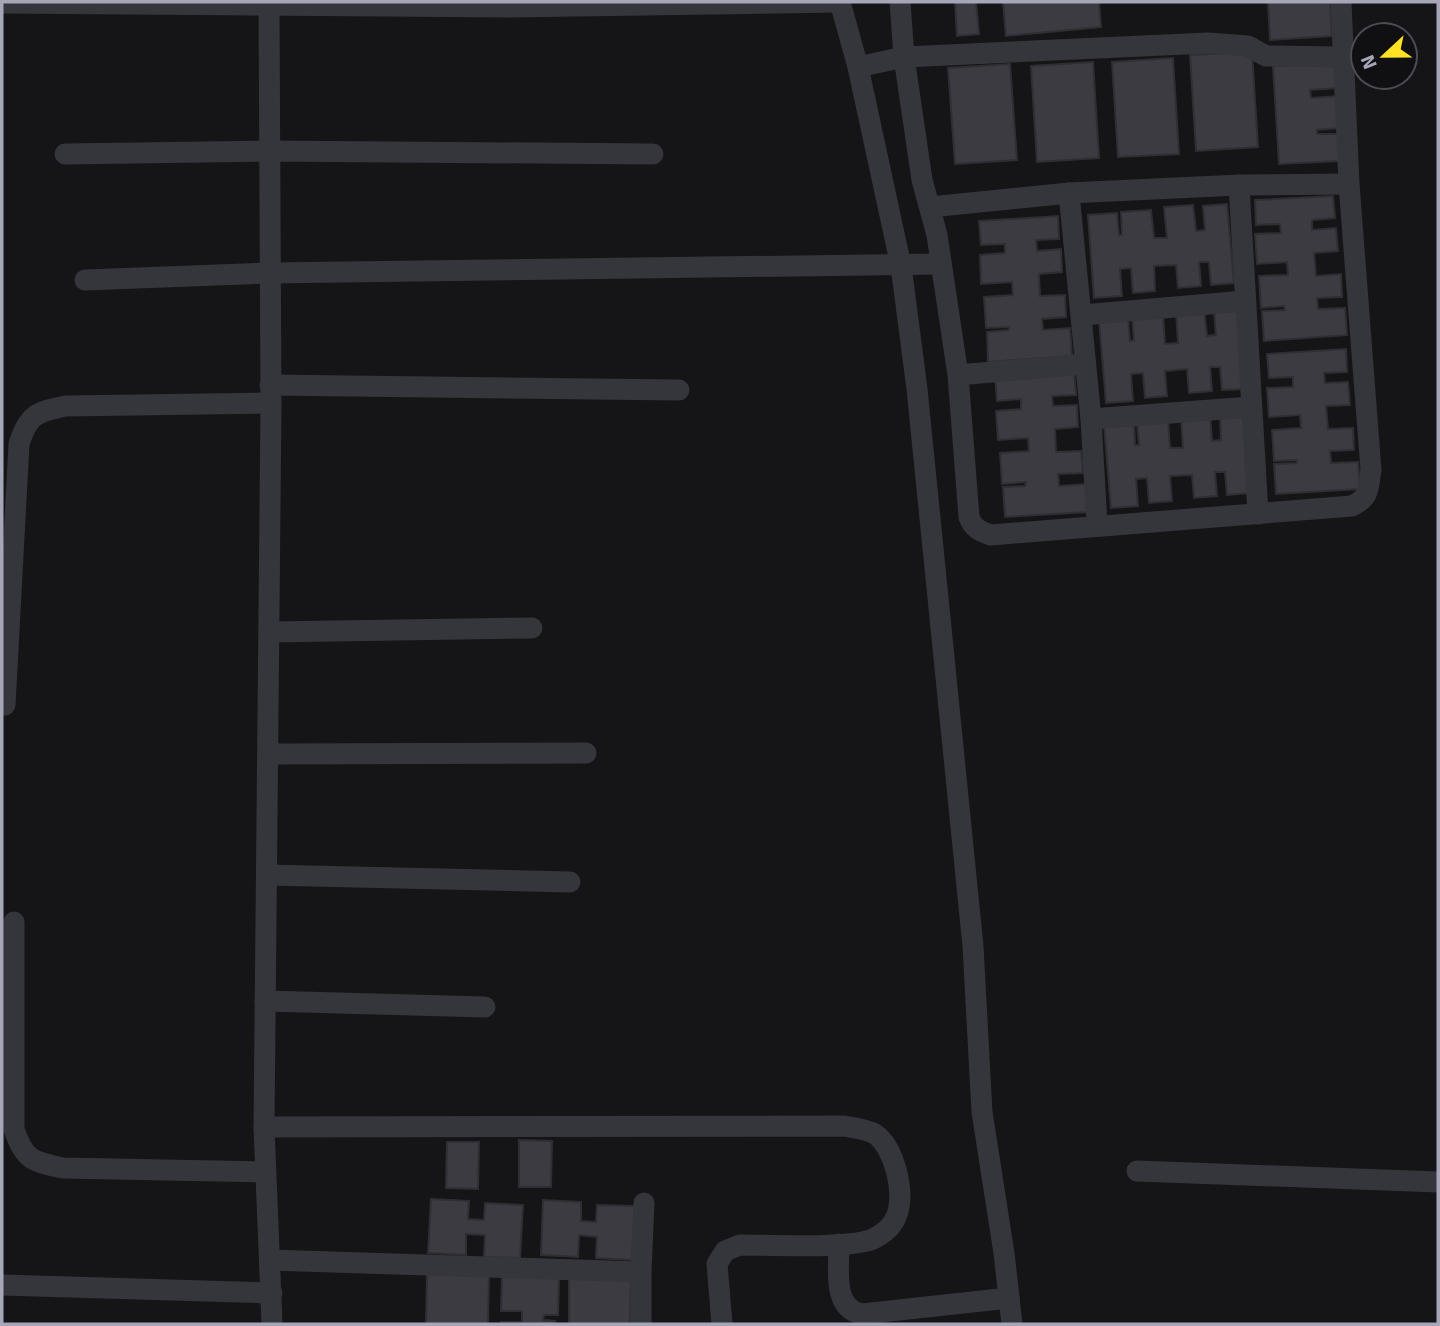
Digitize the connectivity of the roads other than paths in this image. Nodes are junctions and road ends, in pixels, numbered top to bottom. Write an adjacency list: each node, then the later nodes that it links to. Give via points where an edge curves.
1 (10, 2): 5 (street)
2 (840, 2): 5 (street); 8 (street)
3 (900, 2): 6 (street)
4 (1340, 2): 7 (street)
5 (269, 6): 9 (street)
6 (904, 57): 7 (street, via 1232,43 1266,56); 8 (street); 15 (street)
7 (1343, 57): 12 (street)
8 (858, 66): 17 (street)
9 (270, 151): 10 (street); 11 (street); 18 (street)
10 (653, 153)
11 (65, 154)
12 (1349, 184): 13 (street); 28 (street, via 1371,470 1368,490 1363,501 1352,506)
13 (1239, 185): 14 (street); 20 (street)
14 (1069, 193): 15 (street); 21 (street)
15 (930, 207): 16 (street)
16 (940, 264): 17 (street); 23 (street)
17 (901, 266): 18 (street); 50 (street, via 973,946 982,1112)
18 (270, 273): 19 (street); 25 (street)
19 (85, 280)
20 (1245, 301): 21 (street); 26 (street)
21 (1082, 315): 22 (street)
22 (1085, 364): 23 (street); 27 (street)
23 (957, 375): 29 (street, via 972,525 991,535)
24 (679, 390): 25 (street)
25 (270, 394): 31 (street); 32 (street, via 66,406 41,411 25,424 19,444)
26 (1251, 407): 27 (street); 28 (street)
27 (1091, 419): 29 (street)
28 (1258, 514): 29 (street)
29 (1097, 525)
30 (532, 628): 31 (street)
31 (269, 632): 34 (street)
32 (5, 705)
33 (586, 753): 34 (street)
34 (268, 754): 35 (street)
35 (267, 875): 36 (street); 38 (street)
36 (570, 882)
37 (14, 922): 42 (street, via 14,1129 21,1150 39,1164 64,1168)
38 (265, 1001): 39 (street); 40 (street)
39 (485, 1007)
40 (264, 1126): 42 (street); 45 (street, via 844,1126 873,1132 887,1145 895,1167 900,1202 896,1219 871,1240)
41 (1138, 1171): 43 (street)
42 (264, 1172): 46 (street)
43 (1438, 1182)
44 (644, 1203): 47 (street)
45 (839, 1244): 50 (street, via 839,1291 852,1312); 53 (street, via 740,1245 725,1251 717,1264)
46 (270, 1260): 47 (street); 49 (street)
47 (641, 1272): 52 (street)
48 (2, 1285): 49 (street)
49 (272, 1293): 51 (street)
50 (1009, 1298): 54 (street)
51 (272, 1324)
52 (641, 1324)
53 (722, 1324)
54 (1012, 1324)

